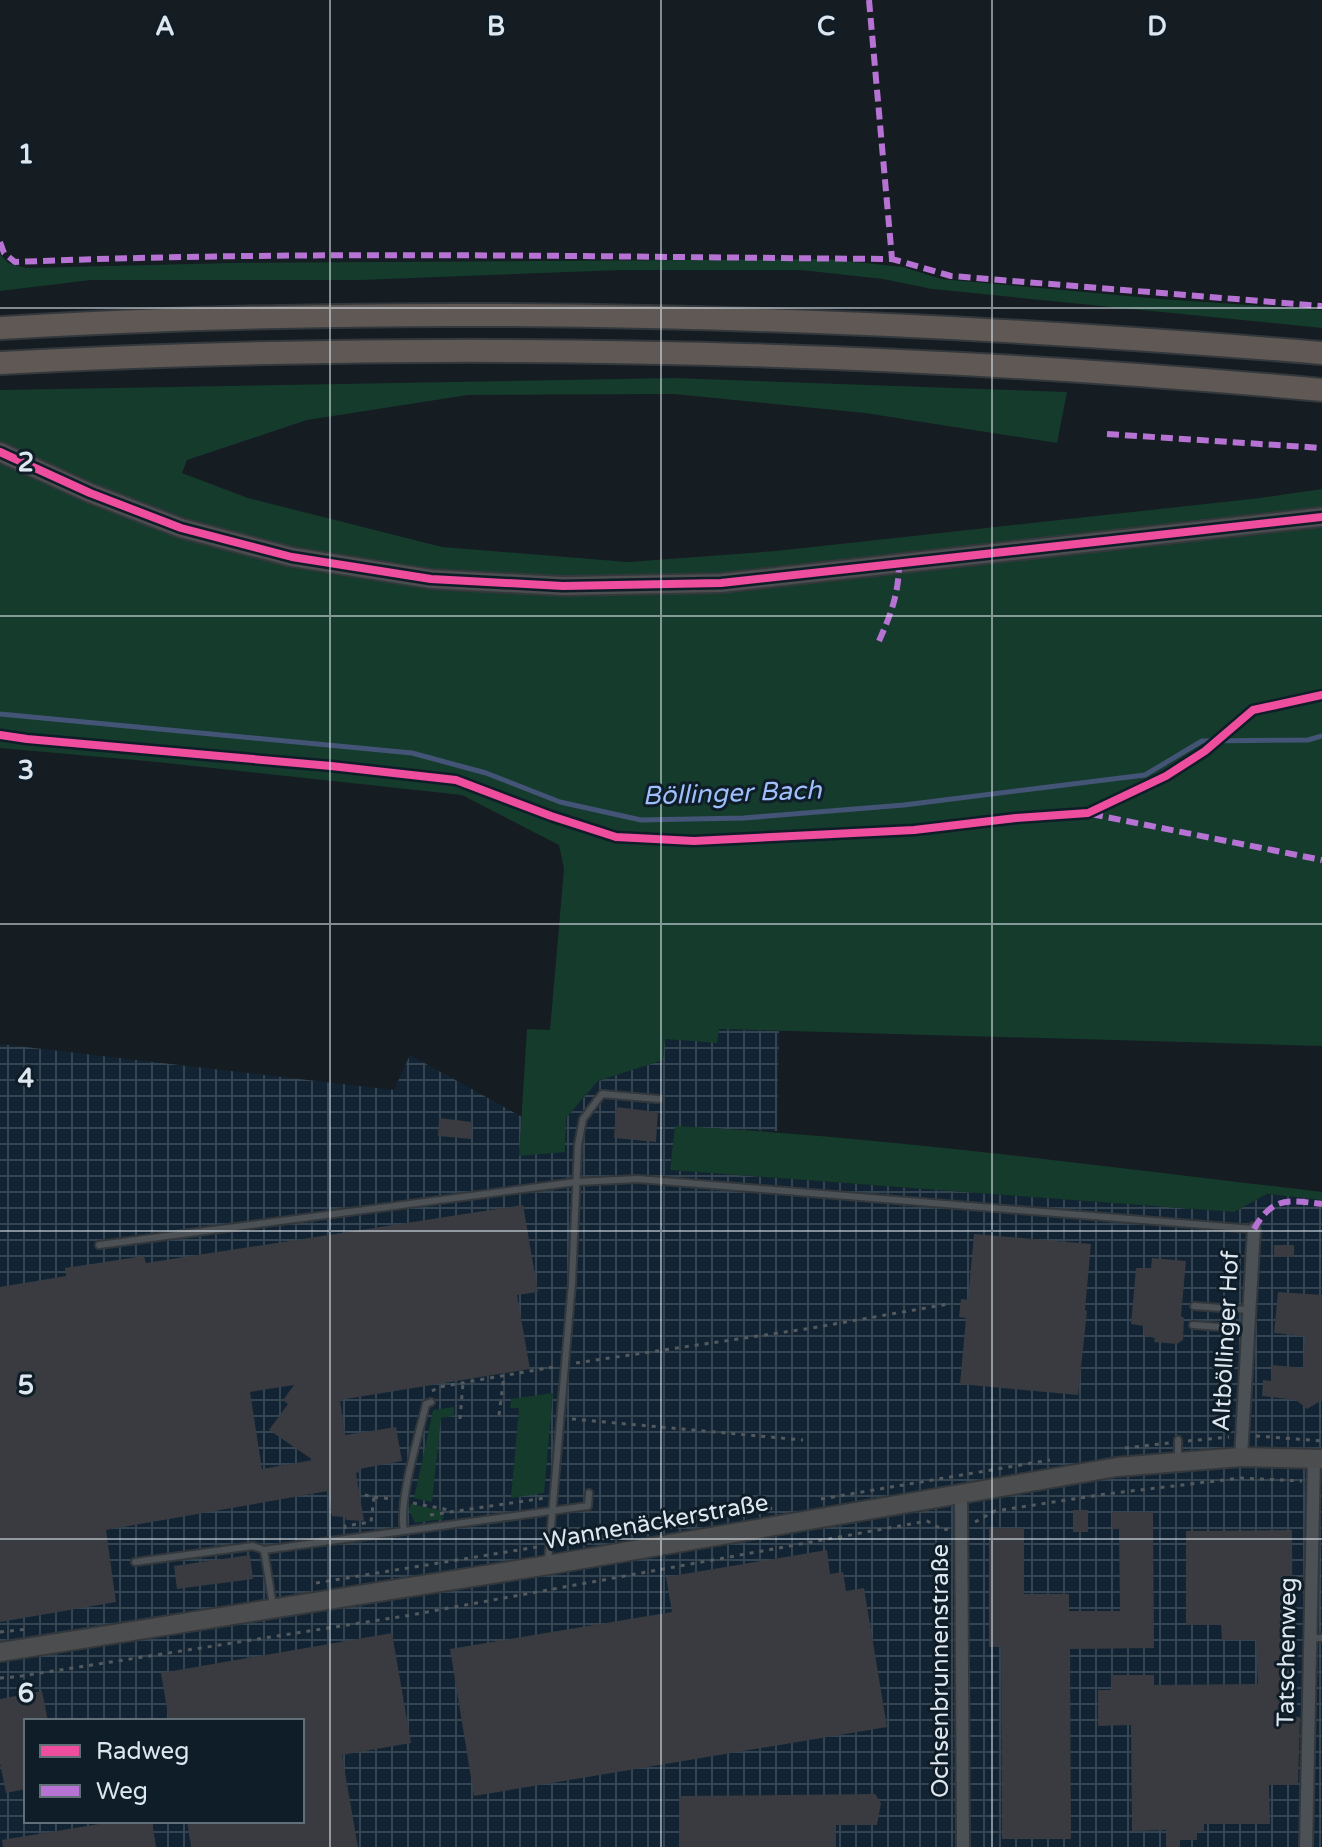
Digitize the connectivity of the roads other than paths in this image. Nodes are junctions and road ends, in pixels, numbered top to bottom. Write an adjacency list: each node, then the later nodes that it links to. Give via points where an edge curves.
1 (0, 328): 2 (highway, via 379,316 620,317 954,327)
2 (1322, 353)
3 (0, 363): 4 (highway, via 301,352 669,354 1017,367)
4 (1322, 390)
5 (0, 452): 6 (street, via 181,528 292,557 431,579 563,586 721,583)
6 (1322, 517)
7 (658, 1099): 8 (lane, via 602,1094 583,1119)
8 (576, 1182): 9 (lane, via 638,1179); 10 (lane); 22 (lane)
9 (1254, 1229): 12 (street, Altböllinger Hof)
10 (99, 1245)
11 (1194, 1306): 12 (lane)
12 (1249, 1310): 14 (street, Altböllinger Hof)
13 (1193, 1325): 14 (lane)
14 (1248, 1329): 17 (street, Altböllinger Hof)
15 (431, 1402): 23 (lane, via 426,1404 405,1501)
16 (1178, 1441): 19 (lane)
17 (1241, 1457): 18 (street, Wannenäckerstraße); 19 (street, Wannenäckerstraße)
18 (1318, 1459): 28 (street, Tatschenweg, via 1312,1482)
19 (1178, 1462): 21 (street, Wannenäckerstraße)
20 (589, 1493): 22 (lane, via 588,1506)
21 (961, 1494): 26 (street, Wannenäckerstraße); 30 (street, Ochsenbrunnenstraße)
22 (552, 1510): 23 (lane); 26 (lane)
23 (404, 1531): 24 (lane)
24 (264, 1550): 25 (lane, via 253,1546); 27 (lane)
25 (135, 1562)
26 (548, 1565): 27 (street, Wannenäckerstraße)
27 (274, 1609): 29 (street, Wannenäckerstraße)
28 (1316, 1638): 31 (street, Tatschenweg)
29 (0, 1652)
30 (963, 1847)
31 (1306, 1847)

